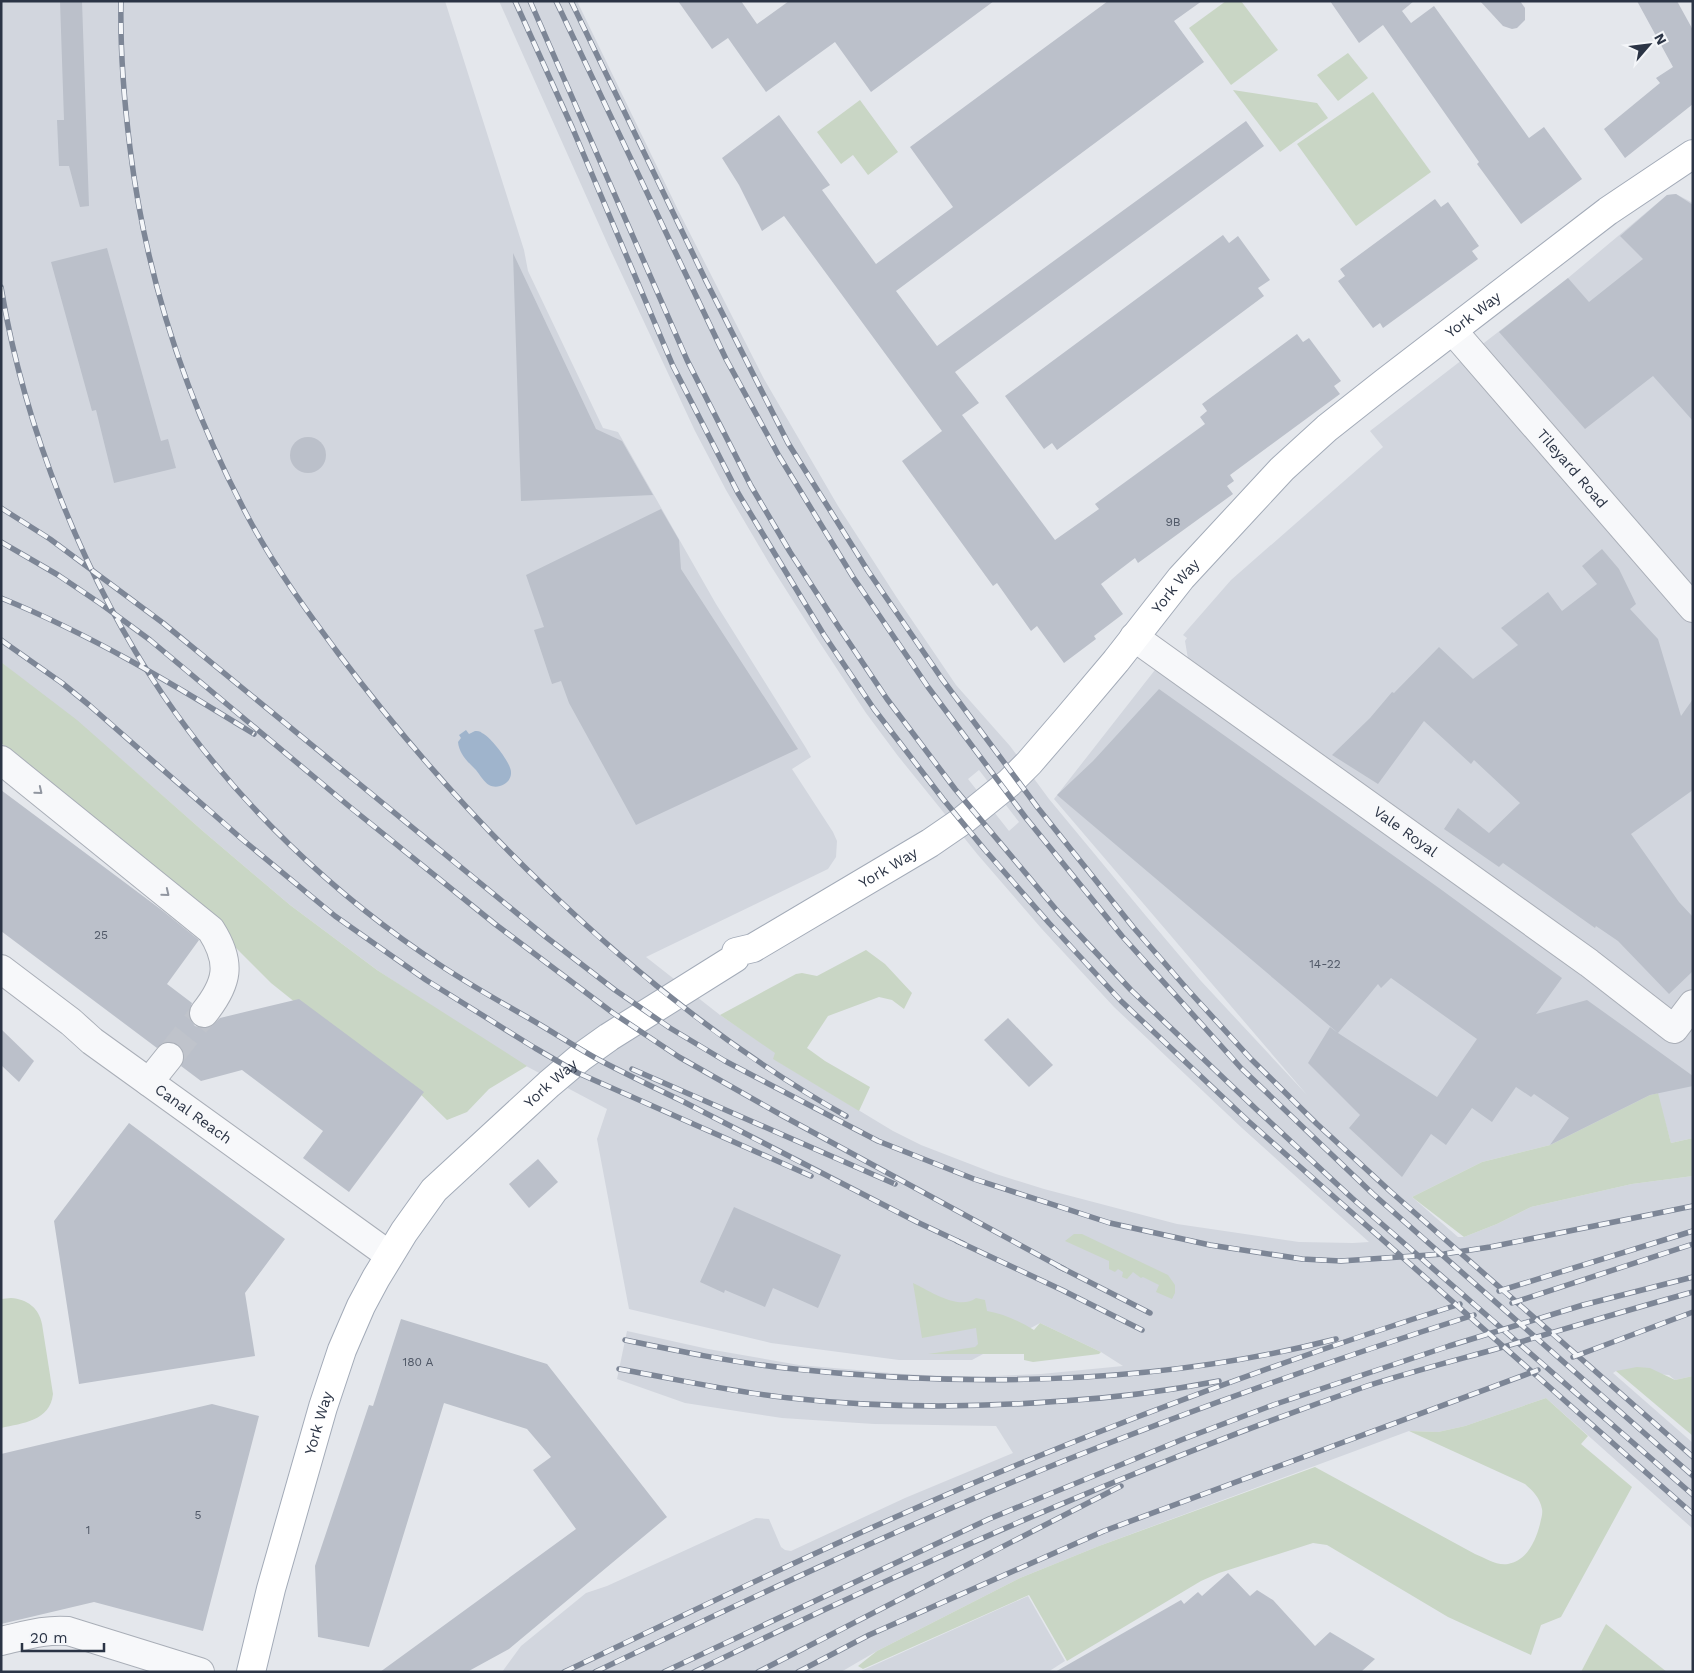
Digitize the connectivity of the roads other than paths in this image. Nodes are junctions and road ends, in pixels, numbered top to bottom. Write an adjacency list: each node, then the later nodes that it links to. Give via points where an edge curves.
1 (1692, 156): 2 (main road, York Way, via 1608,211)
2 (1453, 331): 3 (street, Tileyard Road); 4 (main road, York Way, via 1327,428 1271,479 1180,578)
3 (1693, 608)
4 (1134, 637): 7 (street, Vale Royal, via 1590,963 1674,1029); 11 (main road, York Way, via 1046,744 1009,783 922,849 753,948 736,952 735,958 580,1057 434,1190)
5 (1, 760): 8 (street, one-way to 8, via 212,930 221,946 225,964 223,983)
6 (1, 969): 10 (street, Canal Reach)
7 (1693, 1004)
8 (204, 1013)
9 (169, 1057): 10 (street)
10 (149, 1082): 11 (street, Canal Reach)
11 (389, 1255): 14 (main road, York Way, via 351,1329 323,1407 271,1589)
12 (1, 1641): 13 (street, via 38,1632 68,1631)
13 (200, 1672)
14 (252, 1672)

